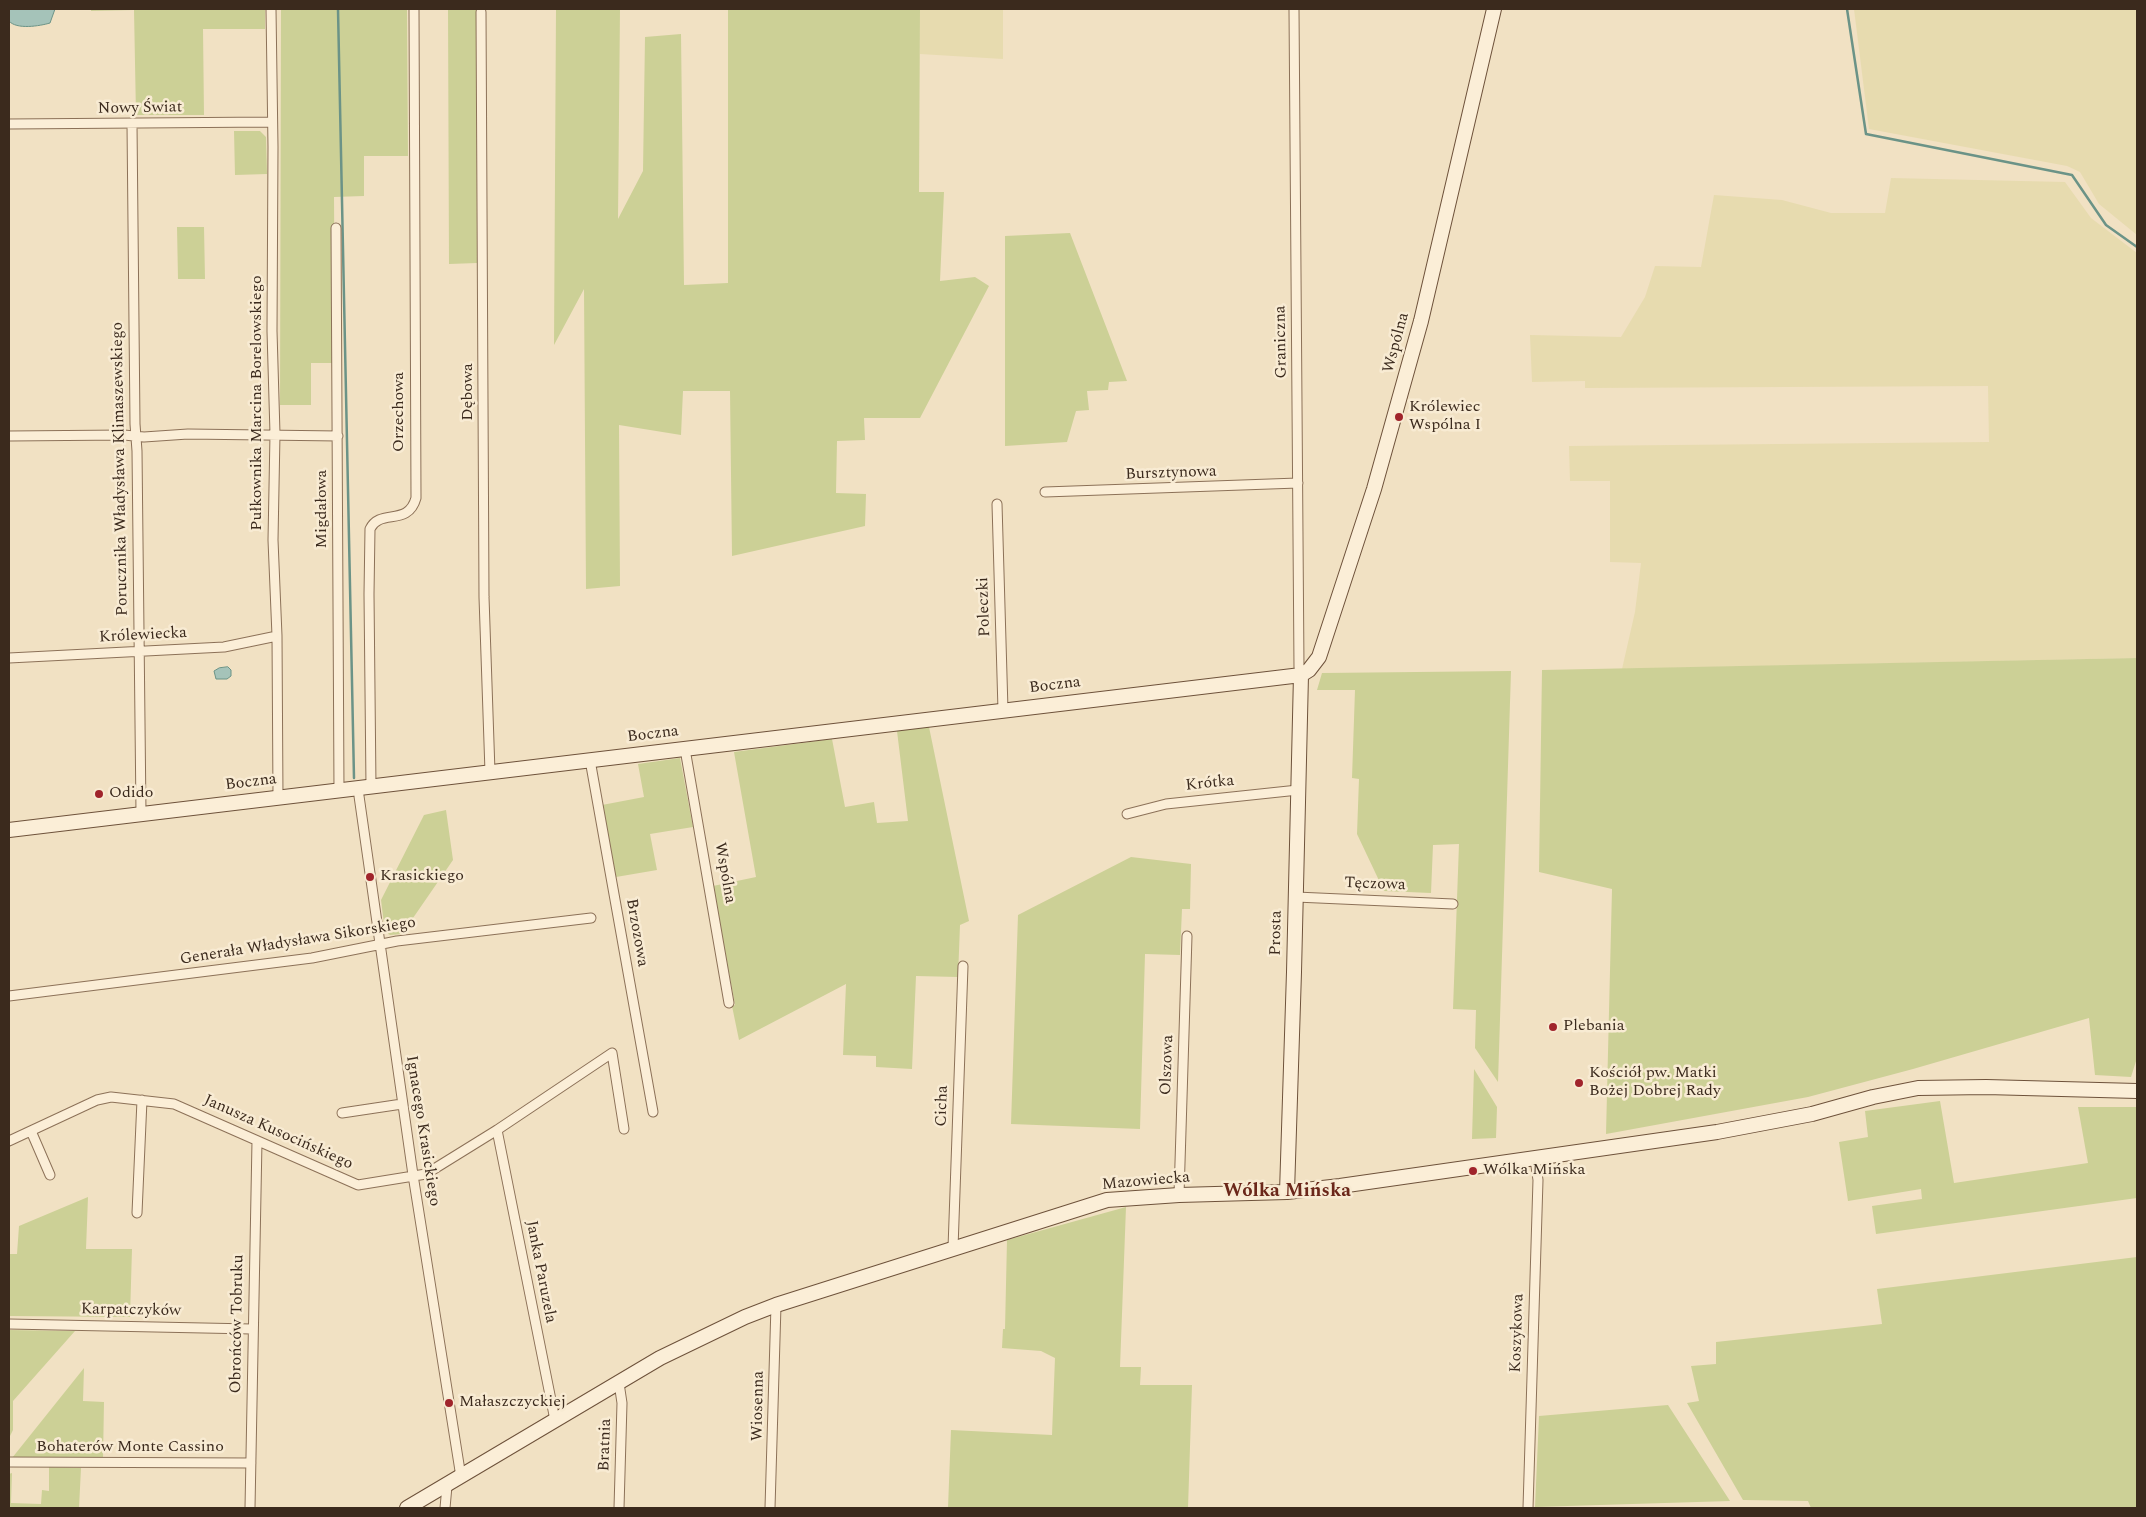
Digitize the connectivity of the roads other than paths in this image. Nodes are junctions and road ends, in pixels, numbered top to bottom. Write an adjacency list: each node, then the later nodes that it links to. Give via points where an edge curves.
1 (271, 9): 6 (street, Pułkownika Marcina Borelowskiego)
2 (414, 9): 25 (street, Orzechowa, via 416,498 411,511 379,520 370,529)
3 (1294, 9): 14 (street, Graniczna)
4 (1494, 9): 20 (street, Wspólna, via 1421,321 1374,489 1319,657)
5 (481, 12): 24 (street, Dębowa, via 484,597)
6 (272, 122): 8 (street, Nowy Świat); 10 (street, Pułkownika Marcina Borelowskiego)
7 (9, 124): 8 (street, Nowy Świat)
8 (132, 124): 13 (street, Porucznika Władysława Klimaszewskiego)
9 (336, 228): 12 (street, Migdałowa)
10 (275, 434): 12 (street); 13 (street); 17 (street, Pułkownika Marcina Borelowskiego)
11 (9, 436): 13 (street)
12 (338, 436): 27 (street, Migdałowa)
13 (136, 437): 18 (street, Porucznika Władysława Klimaszewskiego)
14 (1298, 484): 15 (street, Bursztynowa); 20 (street, Graniczna, via 1298,667)
15 (1045, 492)
16 (997, 504): 21 (street, Poleczki)
17 (277, 636): 18 (street, Królewiecka, via 224,648); 28 (street, Pułkownika Marcina Borelowskiego)
18 (138, 651): 19 (street, Królewiecka); 29 (street, Porucznika Władysława Klimaszewskiego)
19 (9, 658)
20 (1301, 675): 21 (street, Boczna); 26 (street, Prosta)
21 (1003, 710): 22 (street, Boczna)
22 (685, 749): 23 (street, Boczna); 39 (street, Wspólna)
23 (590, 760): 24 (street, Boczna); 43 (street, Brzozowa)
24 (490, 772): 25 (street, Boczna)
25 (364, 788): 27 (street, Boczna); 36 (street, Ignacego Krasickiego)
26 (1298, 790): 30 (street, Krótka, via 1166,804); 32 (street, Prosta)
27 (339, 791): 28 (street, Boczna)
28 (278, 798): 29 (street, Boczna)
29 (141, 813): 31 (street, Boczna)
30 (1127, 814)
31 (9, 830)
32 (1296, 898): 33 (street, Tęczowa); 53 (street, Prosta)
33 (1454, 904)
34 (591, 918): 36 (street, Generała Władysława Sikorskiego)
35 (1187, 936): 54 (street, Olszowa)
36 (380, 944): 38 (street, Generała Władysława Sikorskiego, via 312,958); 42 (street, Ignacego Krasickiego)
37 (963, 966): 56 (street, Cicha)
38 (9, 996)
39 (729, 1003)
40 (2137, 1091): 50 (street, Mazowiecka, via 1979,1086 1918,1088 1766,1124)
41 (142, 1100): 47 (street, Janusza Kusocińskiego, via 97,1100); 49 (street, Janusza Kusocińskiego, via 174,1104); 55 (street)
42 (402, 1104): 44 (street); 51 (street, Ignacego Krasickiego)
43 (653, 1112)
44 (342, 1113)
45 (624, 1129): 46 (street, Janusza Kusocińskiego, via 612,1053)
46 (497, 1130): 51 (street, Janusza Kusocińskiego, via 426,1174); 61 (street, Janka Paruzela)
47 (31, 1131): 48 (street, Janusza Kusocińskiego); 52 (street)
48 (9, 1141)
49 (257, 1141): 51 (street, Janusza Kusocińskiego, via 358,1185); 59 (street, Obrońców Tobruku)
50 (1535, 1159): 53 (street, Mazowiecka); 71 (street, Koszykowa, via 1538,1180)
51 (413, 1174): 64 (street, Ignacego Krasickiego)
52 (50, 1175)
53 (1287, 1192): 54 (street, Mazowiecka)
54 (1180, 1195): 56 (street, Mazowiecka, via 1107,1200)
55 (137, 1213)
56 (953, 1248): 57 (street, Mazowiecka)
57 (776, 1305): 60 (street, Mazowiecka, via 660,1358); 70 (street, Wiosenna)
58 (9, 1324): 59 (street, Karpatczyków)
59 (252, 1329): 63 (street, Obrońców Tobruku)
60 (619, 1383): 61 (street, Mazowiecka); 69 (street, Bratnia, via 622,1403)
61 (555, 1420): 64 (street, Mazowiecka)
62 (9, 1462): 63 (street, Bohaterów Monte Cassino)
63 (251, 1463): 66 (street, Obrońców Tobruku)
64 (461, 1477): 65 (street, Mazowiecka)
65 (447, 1486): 67 (street, Mazowiecka); 68 (street)
66 (250, 1508)
67 (407, 1508)
68 (445, 1508)
69 (618, 1508)
70 (770, 1508)
71 (1528, 1508)

